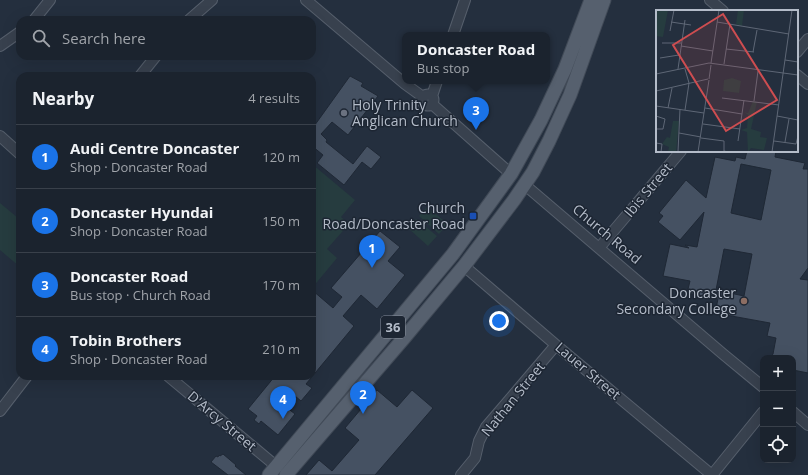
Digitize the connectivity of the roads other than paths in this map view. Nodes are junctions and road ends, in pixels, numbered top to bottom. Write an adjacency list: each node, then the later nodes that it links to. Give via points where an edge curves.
1 (50, 0): 9 (street)
2 (212, 0): 10 (street)
3 (306, 0): 19 (street, Church Road)
4 (465, 0): 11 (street)
5 (591, 0): 27 (main road, 36, via 565,69)
6 (604, 0): 28 (main road, 36, via 570,94 549,141)
7 (713, 1): 8 (street)
8 (722, 10)
9 (37, 16)
10 (194, 16)
11 (454, 32)
12 (16, 35): 14 (street)
13 (808, 39): 15 (street)
14 (0, 46)
15 (798, 51)
16 (153, 60): 17 (street)
17 (143, 72)
18 (798, 75): 22 (street)
19 (402, 81)
20 (405, 84): 23 (street, Church Road)
21 (436, 84): 23 (street)
22 (808, 84)
23 (429, 99): 27 (street, Church Road)
24 (0, 136): 25 (street)
25 (16, 150)
26 (680, 152): 29 (street, Ibis Street)
27 (511, 174): 28 (main road, Church Road); 31 (main road, 36, via 452,254)
28 (525, 185): 29 (street, Church Road); 30 (main road, 36)
29 (599, 248): 36 (street, Church Road)
30 (464, 266): 32 (main road, 36); 33 (street, Lauer Street)
31 (392, 327): 32 (main road); 41 (main road, 36)
32 (404, 338): 41 (main road, 36)
33 (556, 345): 42 (street, Nathan Street, via 486,427 475,458); 43 (street, Lauer Street)
34 (24, 380): 37 (street)
35 (173, 380): 41 (street, D'Arcy Street)
36 (760, 385)
37 (0, 411)
38 (796, 415): 40 (street)
39 (760, 416): 43 (street)
40 (808, 425)
41 (277, 472)
42 (461, 475)
43 (712, 475)

